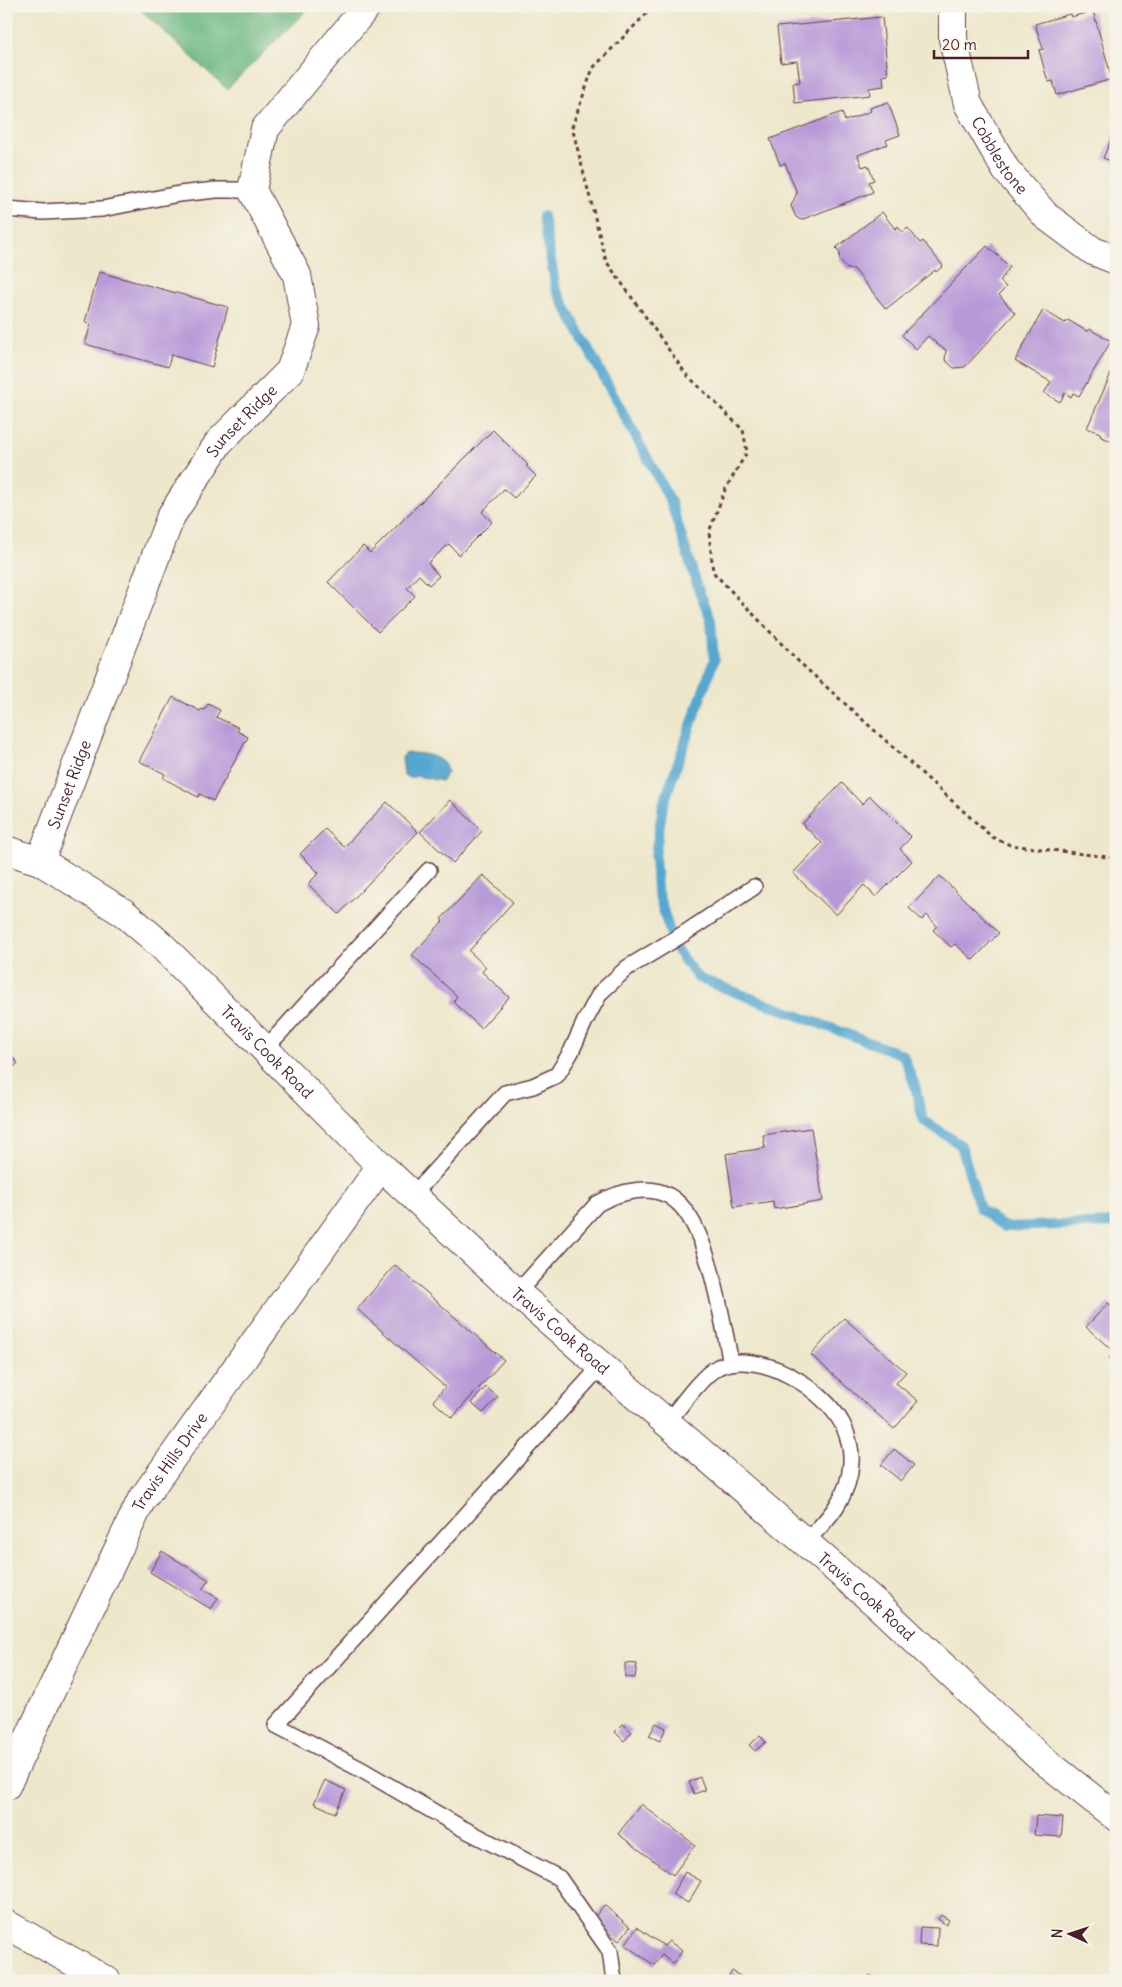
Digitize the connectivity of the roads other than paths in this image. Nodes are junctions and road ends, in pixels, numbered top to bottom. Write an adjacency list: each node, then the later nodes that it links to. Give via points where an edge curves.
1 (367, 6): 3 (street, via 265,129)
2 (952, 6): 5 (street, Cobblestone, via 953,39 968,104 1006,170 1046,216 1092,251)
3 (252, 190): 4 (lane, via 179,194 102,209 43,212); 7 (street, Sunset Ridge, via 297,275 306,326 290,371 219,442 171,516)
4 (6, 209)
5 (1116, 260)
6 (6, 850): 7 (street, Travis Cook Road)
7 (40, 861): 10 (street, Travis Cook Road, via 124,913)
8 (429, 870): 10 (lane)
9 (754, 887): 12 (lane, via 627,968 600,993 557,1075 533,1086 505,1093)
10 (265, 1049): 11 (street, Travis Cook Road)
11 (381, 1166): 12 (street, Travis Cook Road); 18 (street, Travis Hills Drive, via 141,1501)
12 (413, 1195): 13 (street, Travis Cook Road)
13 (517, 1293): 14 (lane, via 597,1204 626,1192 663,1192 684,1210 706,1253); 15 (street, Travis Cook Road)
14 (731, 1363): 16 (lane, via 706,1375); 17 (lane, via 756,1363 783,1372 803,1383 828,1404 844,1425 852,1461 843,1498)
15 (601, 1366): 16 (street, Travis Cook Road); 22 (lane, via 276,1725 559,1878 610,1951)
16 (667, 1423): 17 (street, Travis Cook Road)
17 (805, 1542): 19 (street, Travis Cook Road, via 880,1607 1037,1755)
18 (6, 1786)
19 (1116, 1817)
20 (6, 1924): 21 (street)
21 (108, 1981)
22 (614, 1981)

